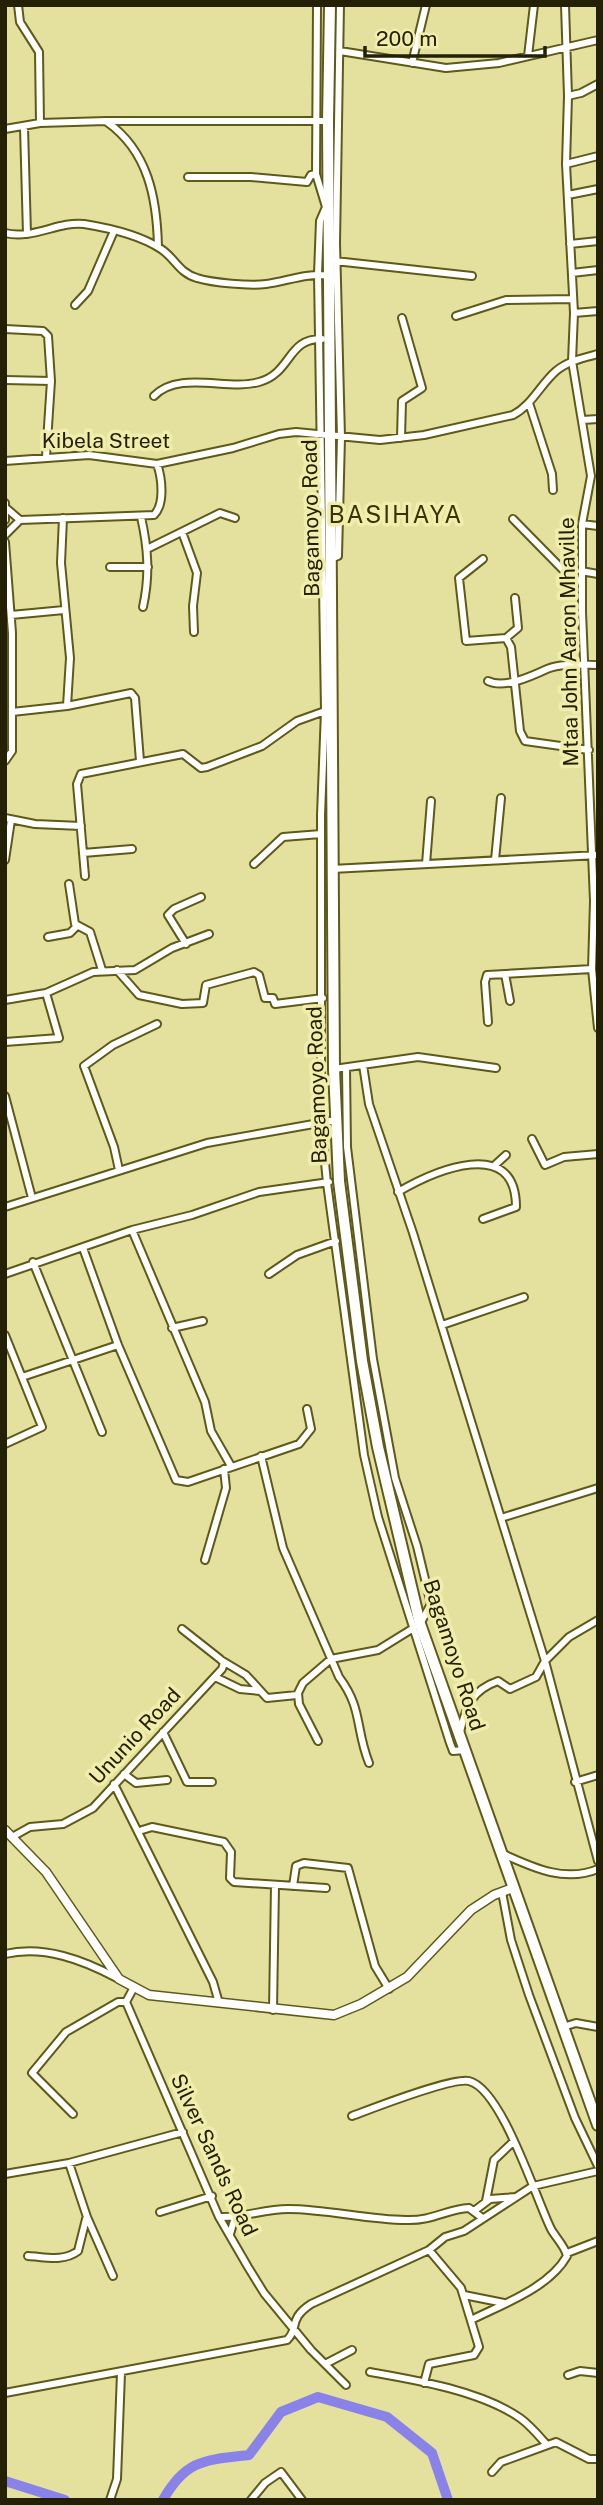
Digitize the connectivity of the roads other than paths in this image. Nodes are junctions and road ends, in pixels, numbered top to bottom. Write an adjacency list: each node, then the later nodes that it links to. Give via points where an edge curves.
1 (18, 5): 18 (street, via 20,22 39,52)
2 (317, 5): 15 (street)
3 (330, 5): 17 (highway, Bagamoyo Road)
4 (340, 5): 10 (street)
5 (426, 5): 12 (street)
6 (534, 5): 11 (street)
7 (565, 5): 9 (street, Mtaa John Aaron Mhaville)
8 (598, 40): 9 (street)
9 (565, 46): 11 (street); 14 (street, Mtaa John Aaron Mhaville)
10 (340, 51): 12 (street); 34 (street)
11 (528, 55): 12 (street, via 446,68)
12 (412, 63)
13 (598, 84): 14 (street)
14 (568, 96): 22 (street, Mtaa John Aaron Mhaville)
15 (315, 120): 16 (street); 17 (street); 23 (street)
16 (106, 121): 18 (street); 33 (street, via 140,155 154,206)
17 (328, 121): 27 (highway, Bagamoyo Road)
18 (40, 123): 19 (street)
19 (24, 127): 20 (street); 30 (street)
20 (5, 129)
21 (598, 156): 22 (street)
22 (566, 164): 26 (street, Mtaa John Aaron Mhaville)
23 (316, 174): 24 (street, via 307,183); 27 (street)
24 (188, 177)
25 (598, 189): 26 (street)
26 (568, 195): 32 (street, Mtaa John Aaron Mhaville)
27 (327, 207): 34 (highway, Bagamoyo Road); 37 (street, via 320,221)
28 (114, 232): 30 (street, via 80,224); 33 (street); 41 (street, via 88,291)
29 (5, 233): 30 (street)
30 (27, 234)
31 (598, 241): 32 (street)
32 (570, 244): 36 (street, Mtaa John Aaron Mhaville)
33 (158, 247): 37 (street, via 186,274 205,280 257,285)
34 (333, 260): 38 (highway, Bagamoyo Road); 39 (street); 56 (street)
35 (598, 270): 36 (street)
36 (572, 273): 40 (street, Mtaa John Aaron Mhaville)
37 (317, 274): 38 (street); 47 (street)
38 (330, 276): 47 (highway, Bagamoyo Road)
39 (472, 276)
40 (573, 299): 43 (street, Mtaa John Aaron Mhaville); 44 (street, via 506,300)
41 (75, 306)
42 (598, 312): 43 (street)
43 (574, 313): 49 (street, Mtaa John Aaron Mhaville)
44 (456, 316)
45 (402, 318): 57 (street, via 422,388 401,401)
46 (5, 329): 51 (street, via 47,334)
47 (325, 339): 52 (street, via 299,344 282,369 259,383 168,386); 56 (highway, Bagamoyo Road)
48 (598, 354): 49 (street, Kibela Street)
49 (572, 362): 53 (street, Kibela Street, via 556,371); 55 (street, Mtaa John Aaron Mhaville)
50 (5, 380): 51 (street)
51 (51, 381): 58 (street)
52 (154, 396)
53 (529, 403): 57 (street, Kibela Street, via 513,415); 63 (street)
54 (598, 419): 55 (street)
55 (582, 420): 61 (street, Mtaa John Aaron Mhaville)
56 (330, 435): 57 (street, Kibela Street); 62 (street, Kibela Street, via 279,434); 95 (street); 114 (highway, Bagamoyo Road)
57 (401, 438)
58 (46, 457): 59 (street, Kibela Street); 62 (street, Kibela Street, via 89,455)
59 (5, 461)
60 (598, 461): 61 (street)
61 (589, 462): 71 (street, Mtaa John Aaron Mhaville, via 590,485)
62 (157, 464): 65 (street, via 162,478 159,511)
63 (553, 490)
64 (5, 505): 69 (street); 70 (street)
65 (141, 517): 66 (street); 76 (street)
66 (63, 518): 70 (street); 85 (street)
67 (235, 518): 73 (street, via 220,513)
68 (513, 519): 82 (street, via 569,576)
69 (5, 520)
70 (20, 520): 74 (street)
71 (582, 524): 72 (street); 80 (street, Mtaa John Aaron Mhaville)
72 (598, 526)
73 (182, 532): 76 (street); 87 (street, via 197,573)
74 (5, 535)
75 (5, 542): 86 (street)
76 (149, 548): 79 (street)
77 (483, 559): 89 (street, via 459,578 466,641)
78 (110, 567): 79 (street)
79 (148, 567): 84 (street)
80 (581, 571): 81 (street); 82 (street, Mtaa John Aaron Mhaville)
81 (598, 574)
82 (582, 582): 90 (street, Mtaa John Aaron Mhaville)
83 (515, 598): 89 (street, via 518,629)
84 (143, 607)
85 (64, 610): 86 (street); 94 (street, via 69,646)
86 (11, 615): 88 (street)
87 (194, 632)
88 (9, 633): 96 (street)
89 (506, 638): 92 (street)
90 (585, 664): 91 (street); 92 (street); 97 (street, Mtaa John Aaron Mhaville)
91 (598, 665)
92 (516, 680): 93 (street); 99 (street, via 525,741)
93 (488, 681)
94 (67, 706): 96 (street); 101 (street, via 133,693)
95 (325, 711): 101 (street, via 298,721 262,746 207,768 183,754); 106 (street)
96 (12, 712): 100 (street, via 12,751)
97 (589, 729): 98 (street); 99 (street, Mtaa John Aaron Mhaville)
98 (598, 732)
99 (589, 750): 109 (street, Mtaa John Aaron Mhaville)
100 (5, 761)
101 (140, 761): 105 (street, via 81,774)
102 (501, 798): 111 (street)
103 (431, 801): 113 (street)
104 (8, 819): 105 (street); 110 (street)
105 (80, 826): 108 (street)
106 (321, 834): 112 (street, via 283,837); 127 (street)
107 (132, 849): 108 (street)
108 (83, 853): 115 (street)
109 (594, 855): 111 (street); 122 (street, Mtaa John Aaron Mhaville)
110 (6, 856)
111 (495, 860): 113 (street)
112 (254, 864)
113 (426, 864): 114 (street)
114 (332, 869): 136 (highway, Bagamoyo Road)
115 (85, 876)
116 (69, 884): 118 (street)
117 (201, 897): 121 (street, via 168,915)
118 (77, 926): 120 (street, via 70,933); 123 (street, via 90,932)
119 (209, 934): 121 (street)
120 (48, 937)
121 (186, 943): 124 (street, via 135,970)
122 (592, 969): 125 (street); 132 (street, Mtaa John Aaron Mhaville)
123 (102, 970): 124 (street); 126 (street)
124 (117, 970): 127 (street, via 139,995 182,1003 203,1003 206,985 254,972 265,998 273,998 275,1004)
125 (505, 974): 129 (street); 130 (street, via 486,978)
126 (46, 993): 128 (street); 133 (street, via 59,1038)
127 (323, 998): 139 (street)
128 (5, 1000)
129 (510, 1002)
130 (488, 1021)
131 (157, 1024): 144 (street, via 113,1045 85,1066)
132 (598, 1028)
133 (5, 1042)
134 (363, 1065): 135 (street, via 418,1057); 136 (street); 147 (street, via 369,1104)
135 (496, 1068)
136 (340, 1069): 138 (highway, Bagamoyo Road); 169 (street)
137 (5, 1096): 148 (street)
138 (336, 1120): 139 (street); 145 (highway, Bagamoyo Road)
139 (321, 1122): 144 (street, via 207,1143); 146 (street)
140 (532, 1139): 141 (street, via 545,1165 564,1157)
141 (598, 1154)
142 (506, 1155): 143 (street)
143 (495, 1165): 147 (street, via 468,1163); 150 (street, via 507,1176 516,1207)
144 (119, 1170): 148 (street)
145 (340, 1181): 146 (street); 152 (highway, Bagamoyo Road)
146 (327, 1182): 151 (street, via 266,1190); 153 (street)
147 (398, 1192): 160 (street)
148 (32, 1198): 149 (street)
149 (5, 1207)
150 (483, 1219)
151 (132, 1230): 154 (street); 161 (street)
152 (347, 1238): 153 (street); 169 (highway, Bagamoyo Road, via 362,1361)
153 (334, 1241): 157 (street, via 297,1255); 176 (street, via 364,1455 378,1517)
154 (83, 1248): 155 (street); 163 (street)
155 (33, 1262): 156 (street); 164 (street)
156 (5, 1274)
157 (269, 1274)
158 (524, 1297): 160 (street)
159 (203, 1321): 161 (street)
160 (442, 1325): 173 (street)
161 (172, 1328): 171 (street)
162 (5, 1335): 165 (street)
163 (118, 1345): 164 (street); 171 (street, via 176,1479 188,1482)
164 (74, 1359): 165 (street); 167 (street)
165 (22, 1377): 168 (street, via 42,1427)
166 (307, 1409): 170 (street, via 311,1429 305,1440)
167 (102, 1432)
168 (5, 1444)
169 (384, 1446): 176 (highway, Bagamoyo Road)
170 (261, 1456): 171 (street); 179 (street, via 283,1548)
171 (227, 1467): 174 (street, via 226,1488)
172 (598, 1488): 173 (street)
173 (501, 1518): 180 (street)
174 (205, 1560)
175 (598, 1620): 180 (street, via 569,1637)
176 (416, 1626): 179 (street, via 378,1650); 185 (highway, Bagamoyo Road); 187 (street, via 453,1751)
177 (182, 1629): 178 (street)
178 (220, 1659): 181 (street, Ununio Road, via 223,1665); 182 (street, via 246,1675)
179 (331, 1659): 183 (street, via 303,1683); 188 (street, via 359,1713 359,1738)
180 (545, 1661): 185 (street, via 536,1676 510,1689 498,1681 476,1692); 193 (street)
181 (215, 1677): 182 (street, via 240,1689); 184 (street, Ununio Road)
182 (260, 1691): 183 (street, via 272,1699)
183 (298, 1695): 186 (street)
184 (163, 1732): 189 (street, Ununio Road); 192 (street, via 187,1782)
185 (459, 1733): 187 (highway, Bagamoyo Road)
186 (318, 1741)
187 (465, 1750): 198 (highway, Bagamoyo Road)
188 (369, 1763)
189 (124, 1773): 191 (street, via 136,1783); 194 (street, Ununio Road)
190 (598, 1775): 193 (street)
191 (167, 1780)
192 (212, 1782)
193 (575, 1782): 199 (street)
194 (114, 1784): 196 (street); 197 (street, Ununio Road, via 85,1813 63,1824 30,1827)
195 (5, 1830): 197 (street)
196 (139, 1832): 201 (street, via 152,1827 223,1842 230,1852 232,1880); 211 (street)
197 (12, 1837): 207 (street, via 77,1913)
198 (499, 1852): 200 (street, via 560,1875 583,1876); 204 (highway, Bagamoyo Road)
199 (598, 1861)
200 (598, 1870)
201 (275, 1885): 202 (street); 212 (street)
202 (293, 1886): 203 (street); 209 (street, via 296,1866 304,1863 348,1868 375,1966)
203 (326, 1888)
204 (513, 1888): 205 (street); 213 (highway, Bagamoyo Road)
205 (502, 1892): 209 (street, via 471,1910 413,1971); 221 (street, via 529,1995)
206 (5, 1954): 207 (street, via 45,1951 91,1964)
207 (119, 1979): 208 (street)
208 (133, 1989): 210 (street); 211 (street)
209 (389, 1989): 212 (street, via 334,2015)
210 (126, 2003): 215 (street, via 118,2002 66,2032 32,2073); 218 (street, Silver Sands Road)
211 (219, 2003): 212 (street)
212 (272, 2010)
213 (563, 2026): 214 (street); 217 (highway, Bagamoyo Road)
214 (598, 2027)
215 (73, 2114)
216 (352, 2116): 219 (street, via 465,2081 492,2101)
217 (598, 2125)
218 (183, 2132): 220 (street); 224 (street, Silver Sands Road)
219 (514, 2141): 223 (street); 226 (street, via 494,2160)
220 (69, 2163): 222 (street); 229 (street)
221 (598, 2169): 223 (street)
222 (6, 2171)
223 (533, 2186): 225 (street); 236 (street)
224 (212, 2196): 228 (street); 230 (street, Silver Sands Road)
225 (516, 2197): 226 (street); 232 (street)
226 (486, 2201): 227 (street)
227 (474, 2211): 231 (street, via 462,2208 427,2220 318,2209 262,2210); 232 (street)
228 (160, 2212)
229 (87, 2217): 237 (street, via 74,2255 61,2259); 238 (street)
230 (219, 2217): 231 (street); 233 (street, Silver Sands Road)
231 (235, 2217): 233 (street)
232 (481, 2217): 235 (street)
233 (230, 2234): 242 (street, Silver Sands Road, via 264,2293)
234 (598, 2242): 236 (street)
235 (429, 2250): 239 (street); 242 (street, via 310,2304 298,2313)
236 (567, 2253): 240 (street, via 554,2273)
237 (28, 2256)
238 (113, 2276)
239 (464, 2295): 240 (street); 241 (street)
240 (504, 2303): 241 (street)
241 (471, 2320): 249 (street, via 479,2344 476,2353 429,2364)
242 (294, 2326): 244 (street, Silver Sands Road); 246 (street, via 287,2340)
243 (352, 2350): 244 (street)
244 (325, 2364): 250 (street, Silver Sands Road)
245 (370, 2372): 249 (street)
246 (121, 2373): 251 (street); 255 (street, via 117,2479)
247 (598, 2373): 248 (street)
248 (568, 2375)
249 (424, 2383): 252 (street, via 442,2385 511,2413)
250 (346, 2385)
251 (5, 2393)
252 (547, 2445): 253 (street, via 562,2443 589,2459); 254 (street, via 501,2462)
253 (598, 2459)
254 (492, 2472)
255 (110, 2500)
256 (251, 2500): 257 (street, via 281,2472)
257 (302, 2500)

